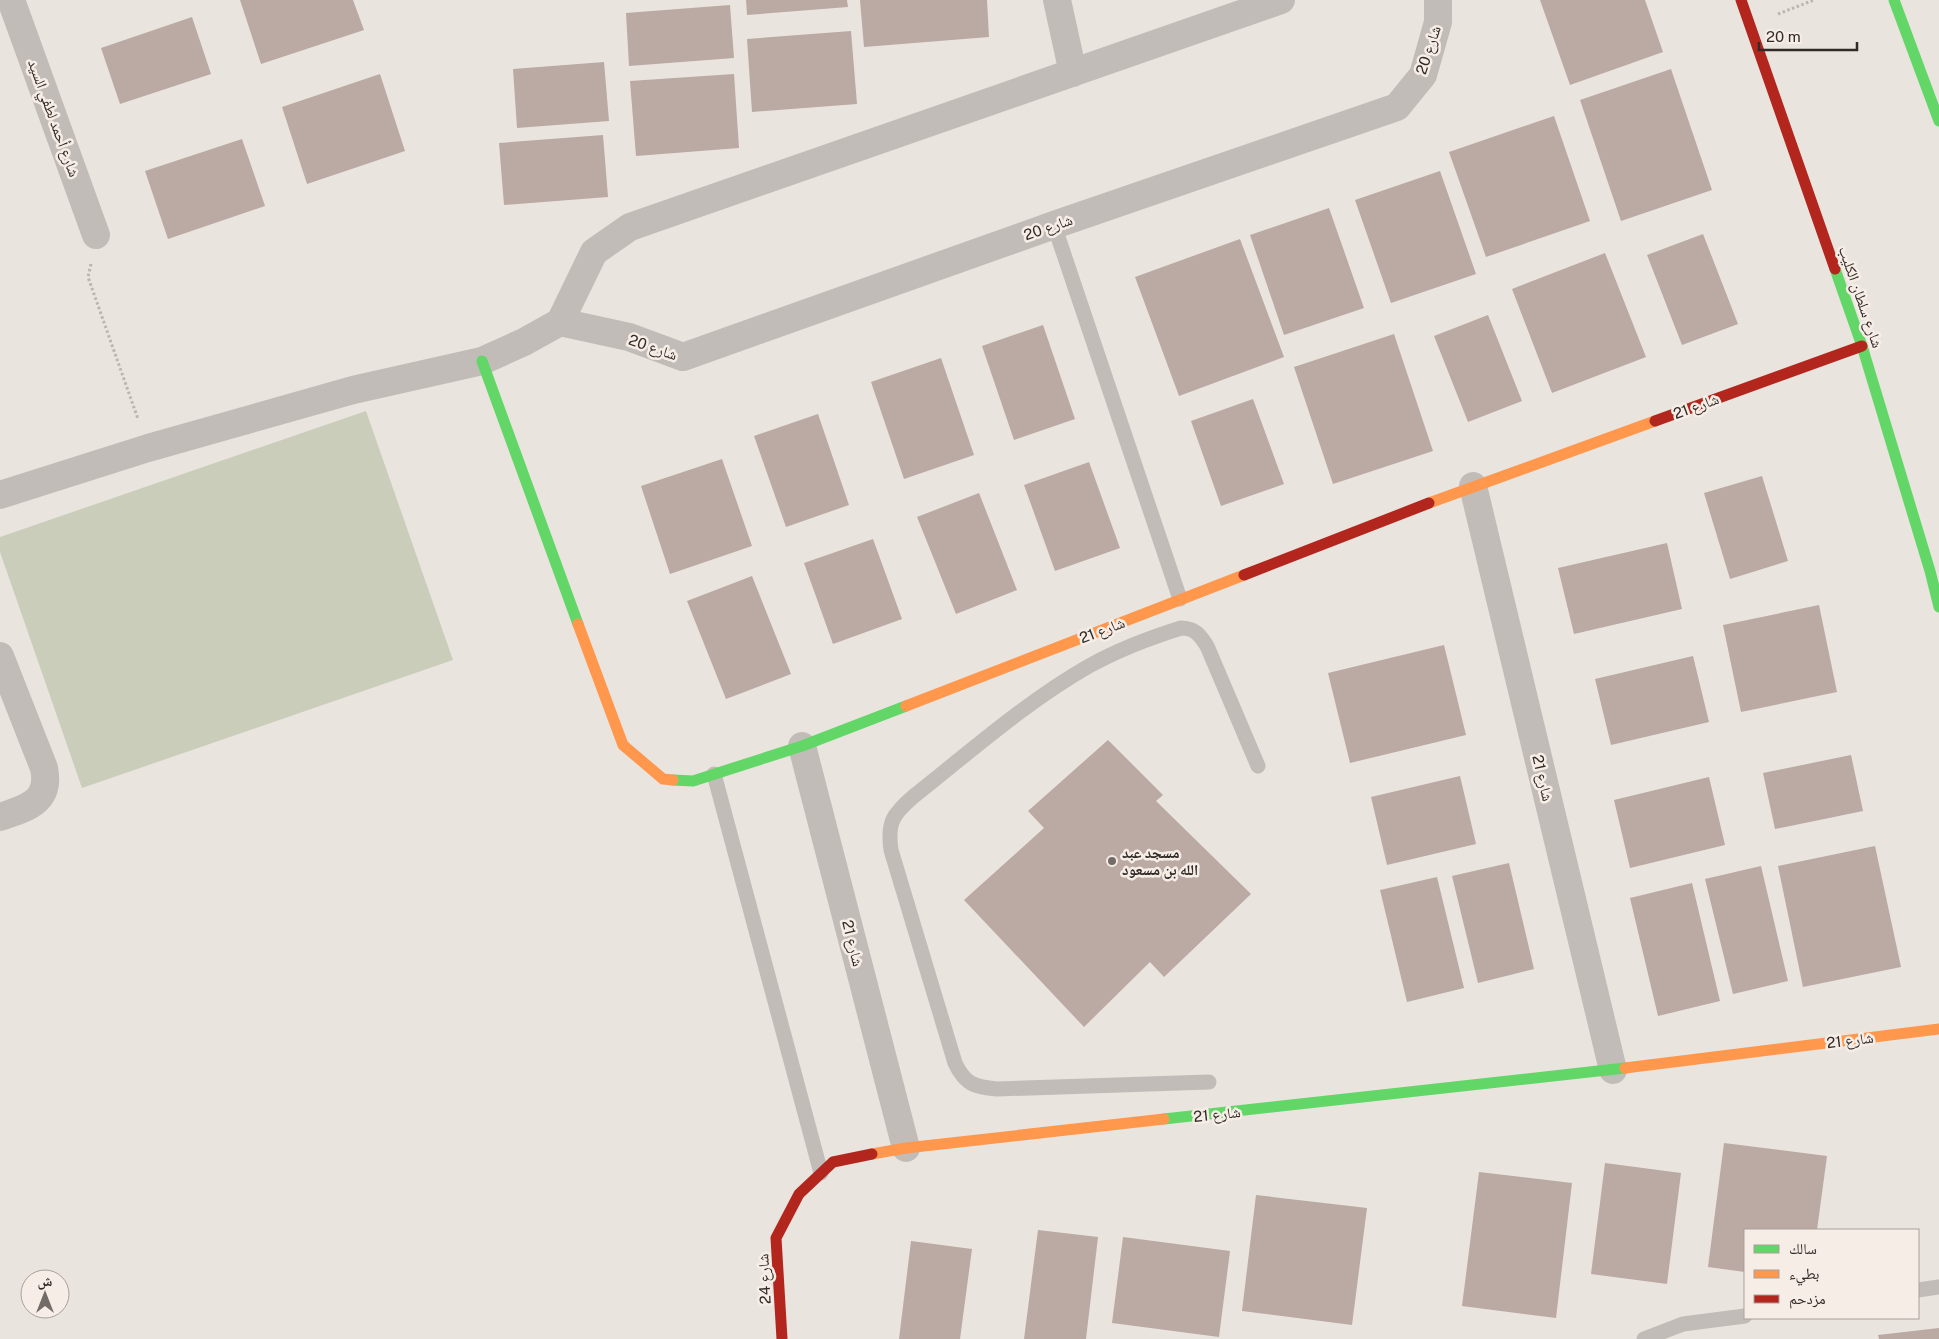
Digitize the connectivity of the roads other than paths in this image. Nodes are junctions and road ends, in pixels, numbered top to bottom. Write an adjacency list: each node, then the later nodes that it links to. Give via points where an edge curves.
1 (12, 0): 10 (street, شارع أحمد لطفي السيد)
2 (1057, 0): 7 (street)
3 (1281, 0): 7 (street)
4 (1438, 0): 9 (street, شارع 20, via 1438,22 1423,74 1397,107)
5 (1741, 0): 12 (street, شارع سلطان الكليب)
6 (1894, 0): 8 (street)
7 (1073, 73): 11 (street, via 630,227 594,252)
8 (1939, 121)
9 (1054, 225): 11 (street, شارع 20, via 683,357 629,338); 16 (lane)
10 (96, 235)
11 (560, 322): 13 (street)
12 (1862, 346): 14 (street, شارع 21); 17 (street, شارع سلطان الكليب)
13 (482, 361): 15 (street, via 353,390 148,448); 23 (street, via 623,745 663,778 692,781)
14 (1474, 486): 16 (street, شارع 21); 26 (street, شارع 21)
15 (0, 495)
16 (1180, 599): 18 (street, شارع 21)
17 (1939, 607)
18 (1078, 639): 20 (lane); 21 (street, شارع 21)
19 (0, 656): 24 (street, via 47,782 38,800)
20 (1090, 666): 22 (lane, via 1128,647 1181,628 1196,631 1207,646); 27 (lane, via 1023,711 898,810 891,821 891,850 955,1063 969,1083 996,1089)
21 (802, 746): 23 (street); 28 (street, شارع 21)
22 (1258, 766)
23 (714, 774): 29 (lane)
24 (0, 817)
25 (1939, 1030): 26 (street, شارع 21)
26 (1612, 1070): 28 (street, شارع 21)
27 (1209, 1082)
28 (906, 1148): 29 (street, شارع 24, via 832,1162)
29 (821, 1173): 33 (street, شارع 24, via 799,1194 776,1238)
30 (1939, 1287): 31 (lane)
31 (1919, 1290)
32 (1744, 1316): 34 (lane, via 1683,1324)
33 (782, 1339)
34 (1644, 1339)

